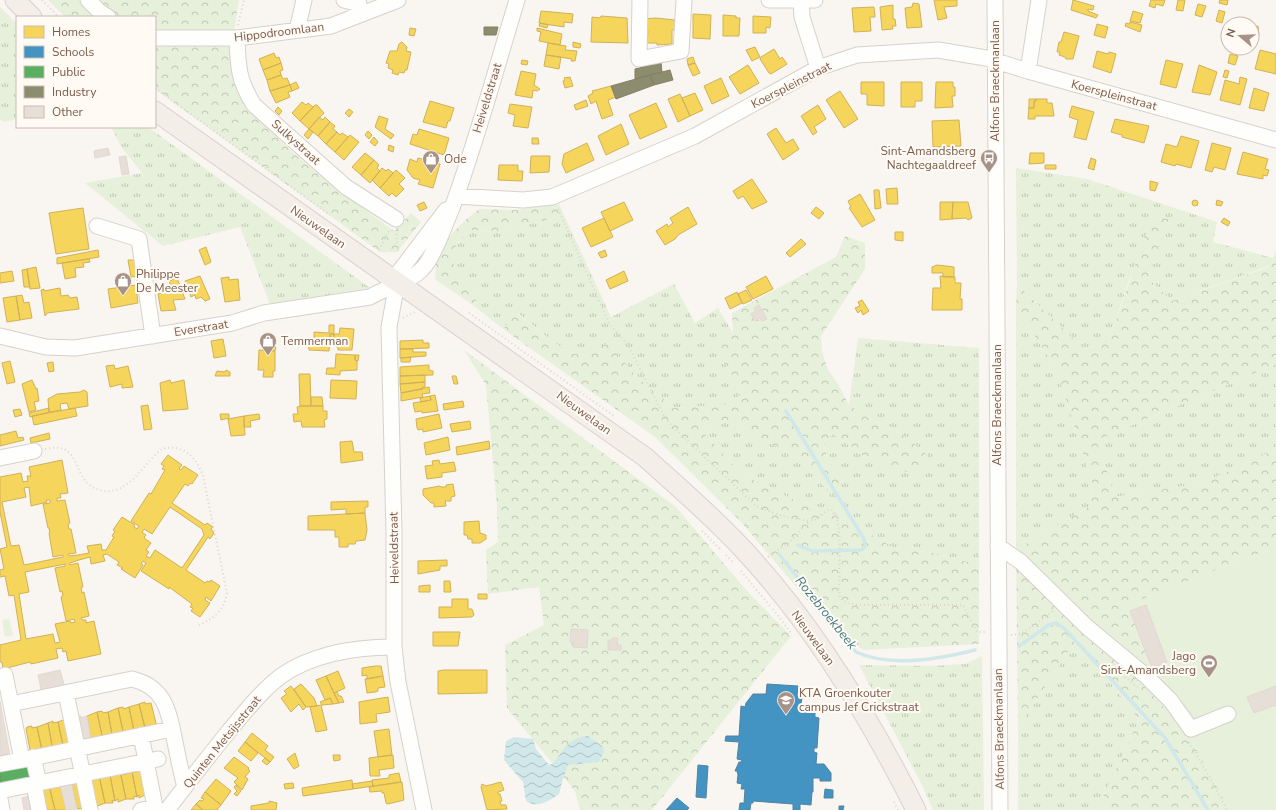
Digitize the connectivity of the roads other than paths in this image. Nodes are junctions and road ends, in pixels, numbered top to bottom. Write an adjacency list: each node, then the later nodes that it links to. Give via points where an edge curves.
1 (15, 0): 14 (main road)
2 (88, 0): 15 (street)
3 (304, 0): 16 (street)
4 (344, 0): 13 (street)
5 (398, 0): 16 (street, Hippodroomlaan, via 331,26)
6 (517, 0): 24 (street, Heiveldstraat)
7 (640, 0): 8 (street, via 639,60 681,50)
8 (684, 0)
9 (769, 0): 10 (street)
10 (808, 0): 20 (street, via 802,17)
11 (995, 0): 19 (street, Alfons Braeckmanlaan)
12 (1039, 0): 21 (street)
13 (359, 4)
14 (31, 16)
15 (106, 16)
16 (297, 30): 18 (street, Hippodroomlaan)
17 (156, 38): 18 (street, Hippodroomlaan)
18 (236, 38): 25 (street, Sulkystraat, via 238,71 245,91 254,105 346,187)
19 (995, 60): 20 (street, Koerspleinstraat, via 938,50 857,55); 21 (street, Koerspleinstraat); 32 (street, Alfons Braeckmanlaan)
20 (818, 68): 24 (street, Koerspleinstraat, via 695,136 552,197 523,200)
21 (1028, 71): 23 (street, Koerspleinstraat)
22 (156, 112): 27 (main road, Nieuwelaan)
23 (1276, 140)
24 (456, 196): 27 (street, Heiveldstraat, via 443,232 424,268)
25 (396, 219)
26 (97, 226): 29 (street, via 139,239)
27 (399, 284): 29 (street, Everstraat, via 370,297 264,313 232,323); 33 (street, Heiveldstraat, via 390,318 389,339); 55 (main road, Nieuwelaan, via 645,456 740,546 810,631 845,682 894,766)
28 (0, 336): 29 (street, Everstraat, via 46,347 75,348)
29 (153, 336)
30 (34, 452): 31 (street)
31 (0, 458)
32 (998, 546): 37 (street, via 1020,562 1087,627 1156,686 1191,728); 56 (street, Alfons Braeckmanlaan)
33 (394, 647): 46 (street, Quinten Metsijsstraat, via 366,647 340,651 304,664 282,676 254,700); 54 (street, Heiveldstraat, via 398,682)
34 (5, 675): 36 (street)
35 (66, 693): 36 (street); 38 (street, via 132,680 142,682 153,688 162,699 168,709); 40 (street)
36 (11, 704): 41 (street)
37 (1228, 714)
38 (172, 729): 39 (street); 46 (street)
39 (141, 736): 40 (street); 42 (street)
40 (77, 748): 41 (street); 44 (street)
41 (28, 759): 43 (street); 45 (street)
42 (152, 760): 44 (street); 52 (street, via 155,807)
43 (0, 764)
44 (83, 774): 45 (street); 51 (street)
45 (36, 784): 47 (street); 50 (street)
46 (184, 787): 53 (street, Quinten Metsijsstraat)
47 (0, 791)
48 (0, 799): 49 (street)
49 (2, 810)
50 (39, 810)
51 (90, 810)
52 (141, 810)
53 (167, 810)
54 (424, 810)
55 (916, 810)
56 (1000, 810)

